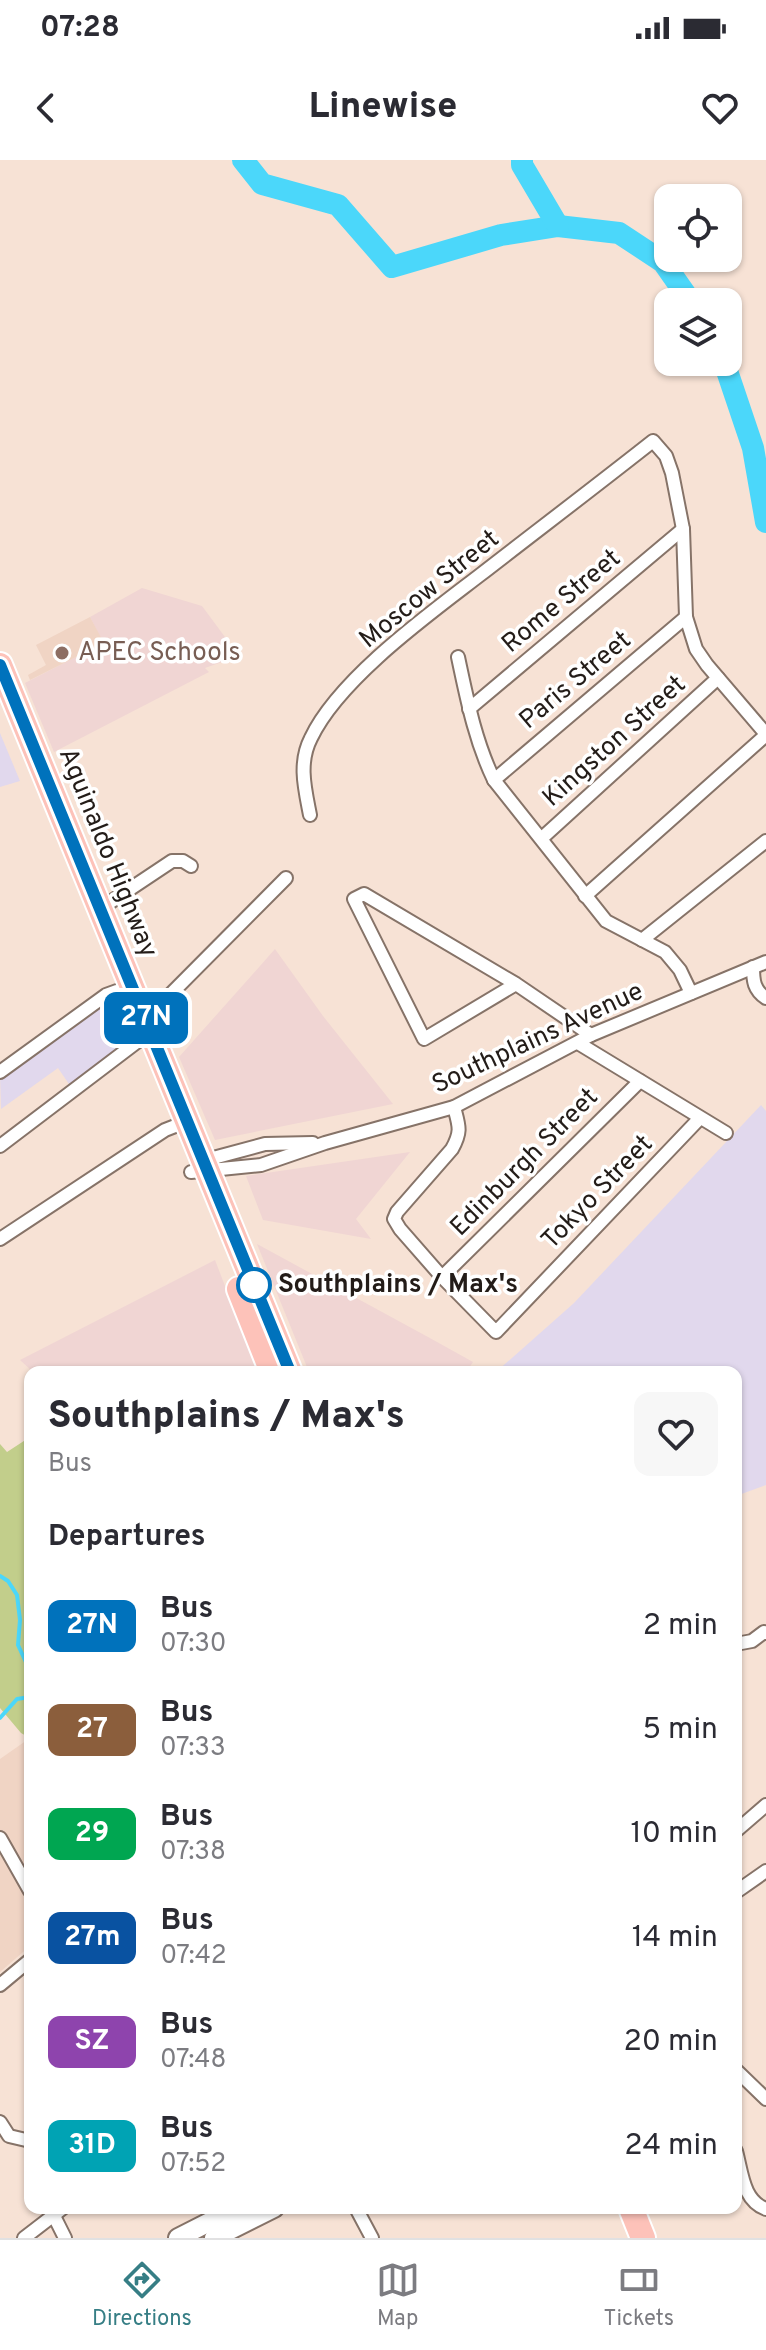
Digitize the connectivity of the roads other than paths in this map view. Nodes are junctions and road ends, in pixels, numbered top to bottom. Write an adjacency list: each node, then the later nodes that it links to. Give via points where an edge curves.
1 (683, 529): 2 (street); 7 (street, Rome Street); 10 (street, Moscow Street, via 672,473 653,441 422,620 351,684 309,741 302,772)
2 (686, 617): 5 (street, via 696,649); 9 (street, Paris Street)
3 (458, 657): 7 (street)
4 (0, 665): 16 (highway, Aguinaldo Highway)
5 (718, 678): 8 (street); 11 (street, Kingston Street)
6 (0, 702): 21 (highway, Aguinaldo Highway)
7 (469, 709): 9 (street)
8 (766, 734): 15 (street)
9 (494, 780): 11 (street)
10 (310, 815)
11 (542, 838): 15 (street)
12 (766, 841): 17 (street)
13 (191, 866): 16 (street, via 172,861)
14 (286, 878): 24 (street)
15 (585, 896): 17 (street, via 606,921)
16 (100, 909): 24 (highway, Aguinaldo Highway)
17 (642, 940): 22 (street, via 665,952)
18 (766, 962): 19 (street, Southplains Avenue)
19 (753, 967): 22 (street, Southplains Avenue); 23 (street, via 755,988)
20 (516, 984): 20 (street, via 424,1039 354,899 364,894); 25 (street)
21 (117, 991): 24 (highway, Aguinaldo Highway); 27 (street)
22 (691, 993): 25 (street, Southplains Avenue)
23 (766, 998)
24 (142, 1030): 31 (highway, Aguinaldo Highway); 34 (street)
25 (591, 1035): 26 (street, Southplains Avenue)
26 (578, 1043): 28 (street); 29 (street, Southplains Avenue)
27 (0, 1072)
28 (640, 1081): 30 (street); 37 (street, Edinburgh Street)
29 (454, 1107): 33 (street, Southplains Avenue); 37 (street, Tokyo Street, via 457,1140 394,1219)
30 (700, 1118): 32 (street); 37 (street, Tokyo Street, via 496,1332)
31 (180, 1124): 35 (highway, Aguinaldo Highway); 36 (street)
32 (726, 1133)
33 (325, 1143): 35 (street, Southplains Avenue, via 261,1165); 35 (street, Southplains Avenue, via 265,1144)
34 (0, 1146)
35 (200, 1168): 38 (highway, Aguinaldo Highway); 39 (highway, Aguinaldo Highway)
36 (0, 1239)
37 (442, 1277)
38 (270, 1366)
39 (287, 1366)
40 (766, 1633): 41 (street)
41 (742, 1643)
42 (766, 1805): 43 (street)
43 (742, 1826)
44 (0, 1838): 46 (street)
45 (766, 1871): 47 (street)
46 (24, 1880)
47 (742, 1888)
48 (24, 1965): 49 (street)
49 (0, 1985)
50 (742, 2076): 51 (street)
51 (766, 2099)
52 (0, 2122): 53 (street, via 9,2136)
53 (24, 2140)
54 (742, 2174): 55 (street, via 754,2204)
55 (766, 2209)
56 (55, 2214): 63 (street)
57 (59, 2214): 64 (street)
58 (225, 2214): 65 (main road)
59 (260, 2214): 66 (main road)
60 (359, 2214): 67 (street)
61 (616, 2214): 68 (highway)
62 (633, 2214): 69 (highway)
63 (24, 2238)
64 (65, 2238)
65 (178, 2238)
66 (214, 2238)
67 (372, 2238)
68 (626, 2238)
69 (643, 2238)

